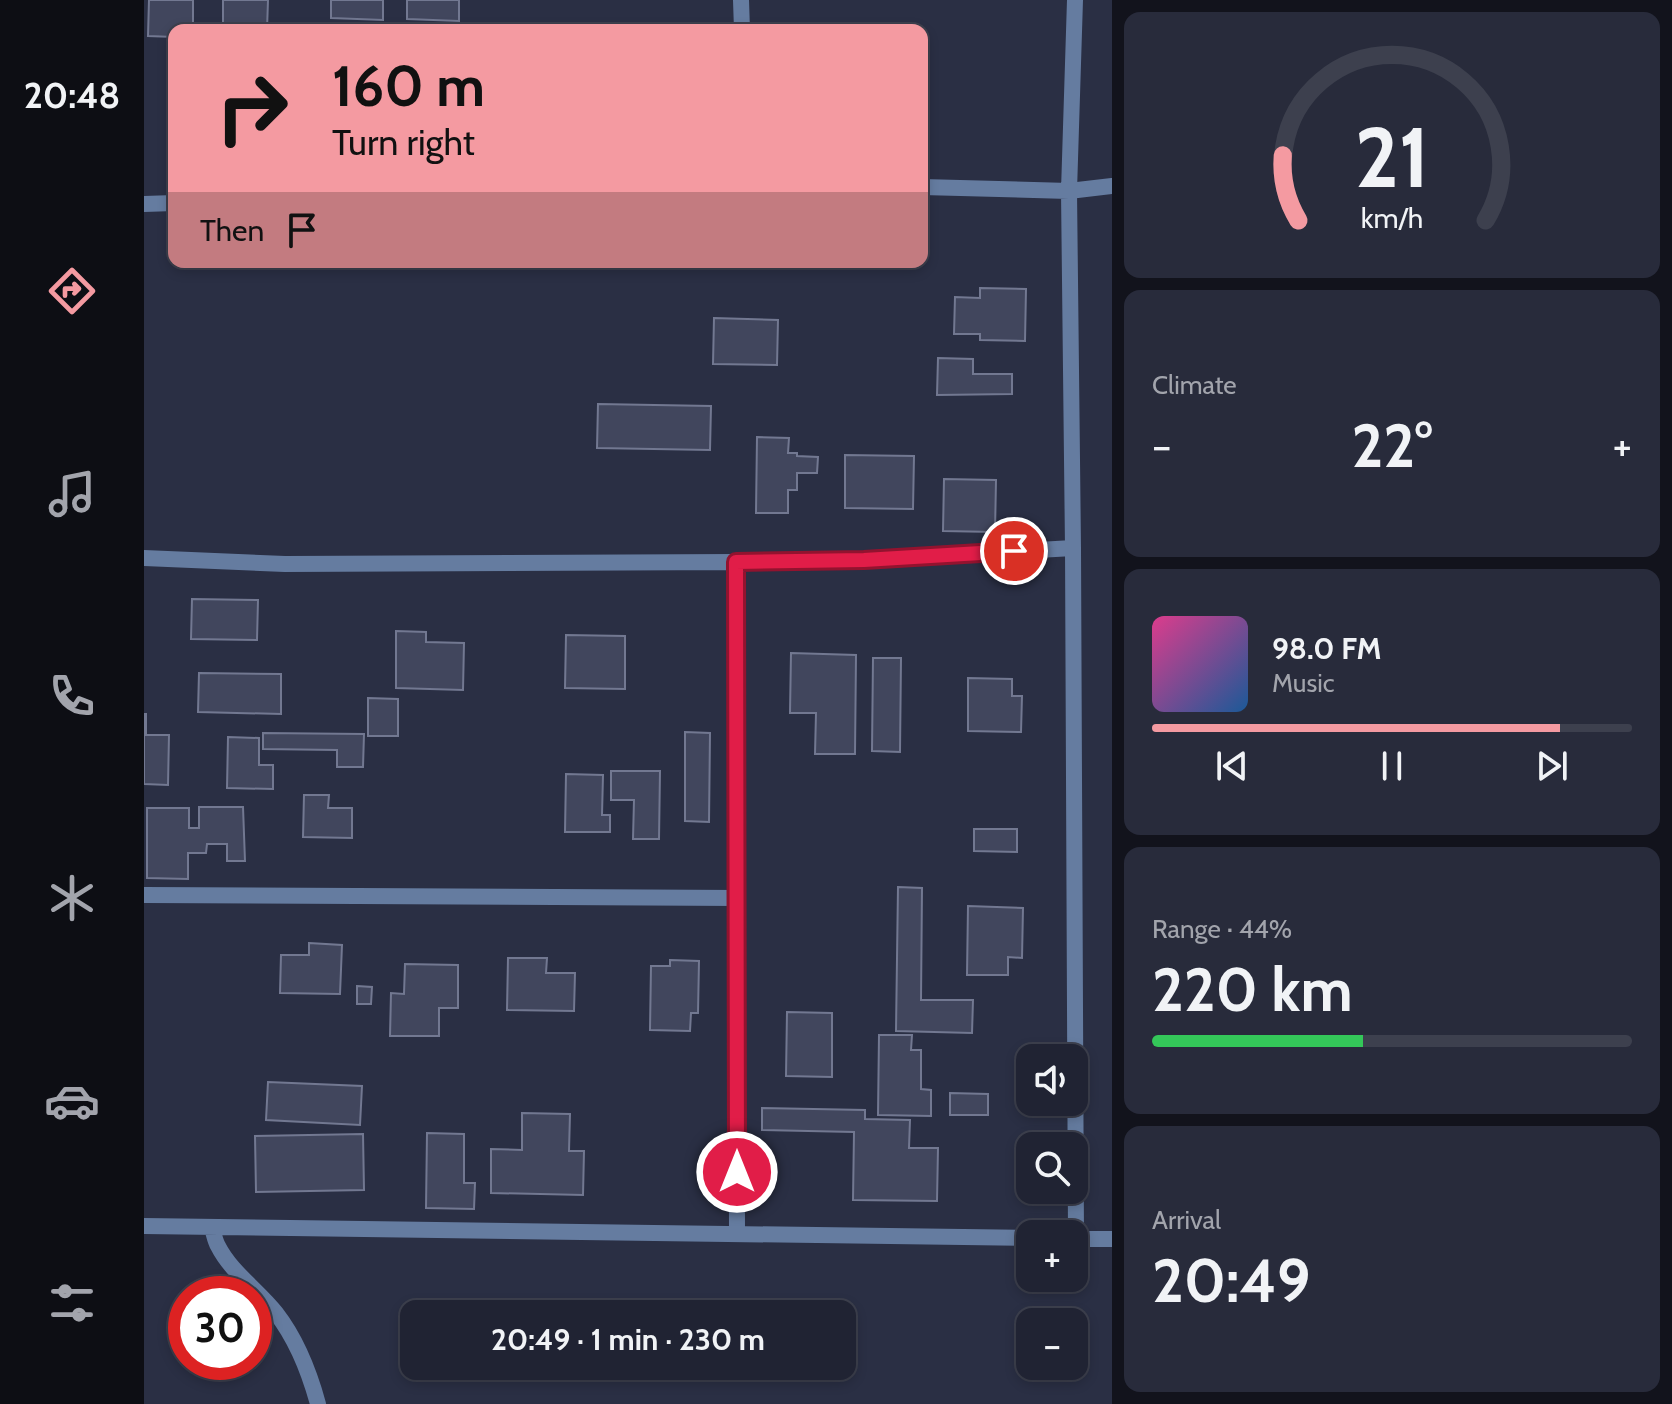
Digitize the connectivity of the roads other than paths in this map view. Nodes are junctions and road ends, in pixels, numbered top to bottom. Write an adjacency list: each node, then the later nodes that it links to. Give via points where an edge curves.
1 (741, 0): 3 (street)
2 (1075, 0): 6 (street)
3 (742, 24)
4 (1112, 186): 6 (street)
5 (928, 187): 6 (street)
6 (1069, 191): 9 (street)
7 (168, 203): 8 (street)
8 (144, 204)
9 (1073, 548): 11 (street); 14 (street)
10 (144, 558): 11 (street, via 285,564)
11 (736, 562): 13 (street)
12 (144, 895): 13 (street)
13 (738, 898): 17 (street)
14 (1075, 1220)
15 (144, 1226): 16 (street)
16 (212, 1228): 17 (street); 21 (street, via 217,1246 293,1337)
17 (737, 1233): 18 (street)
18 (1016, 1238)
19 (1088, 1239): 20 (street)
20 (1112, 1239)
21 (318, 1404)

